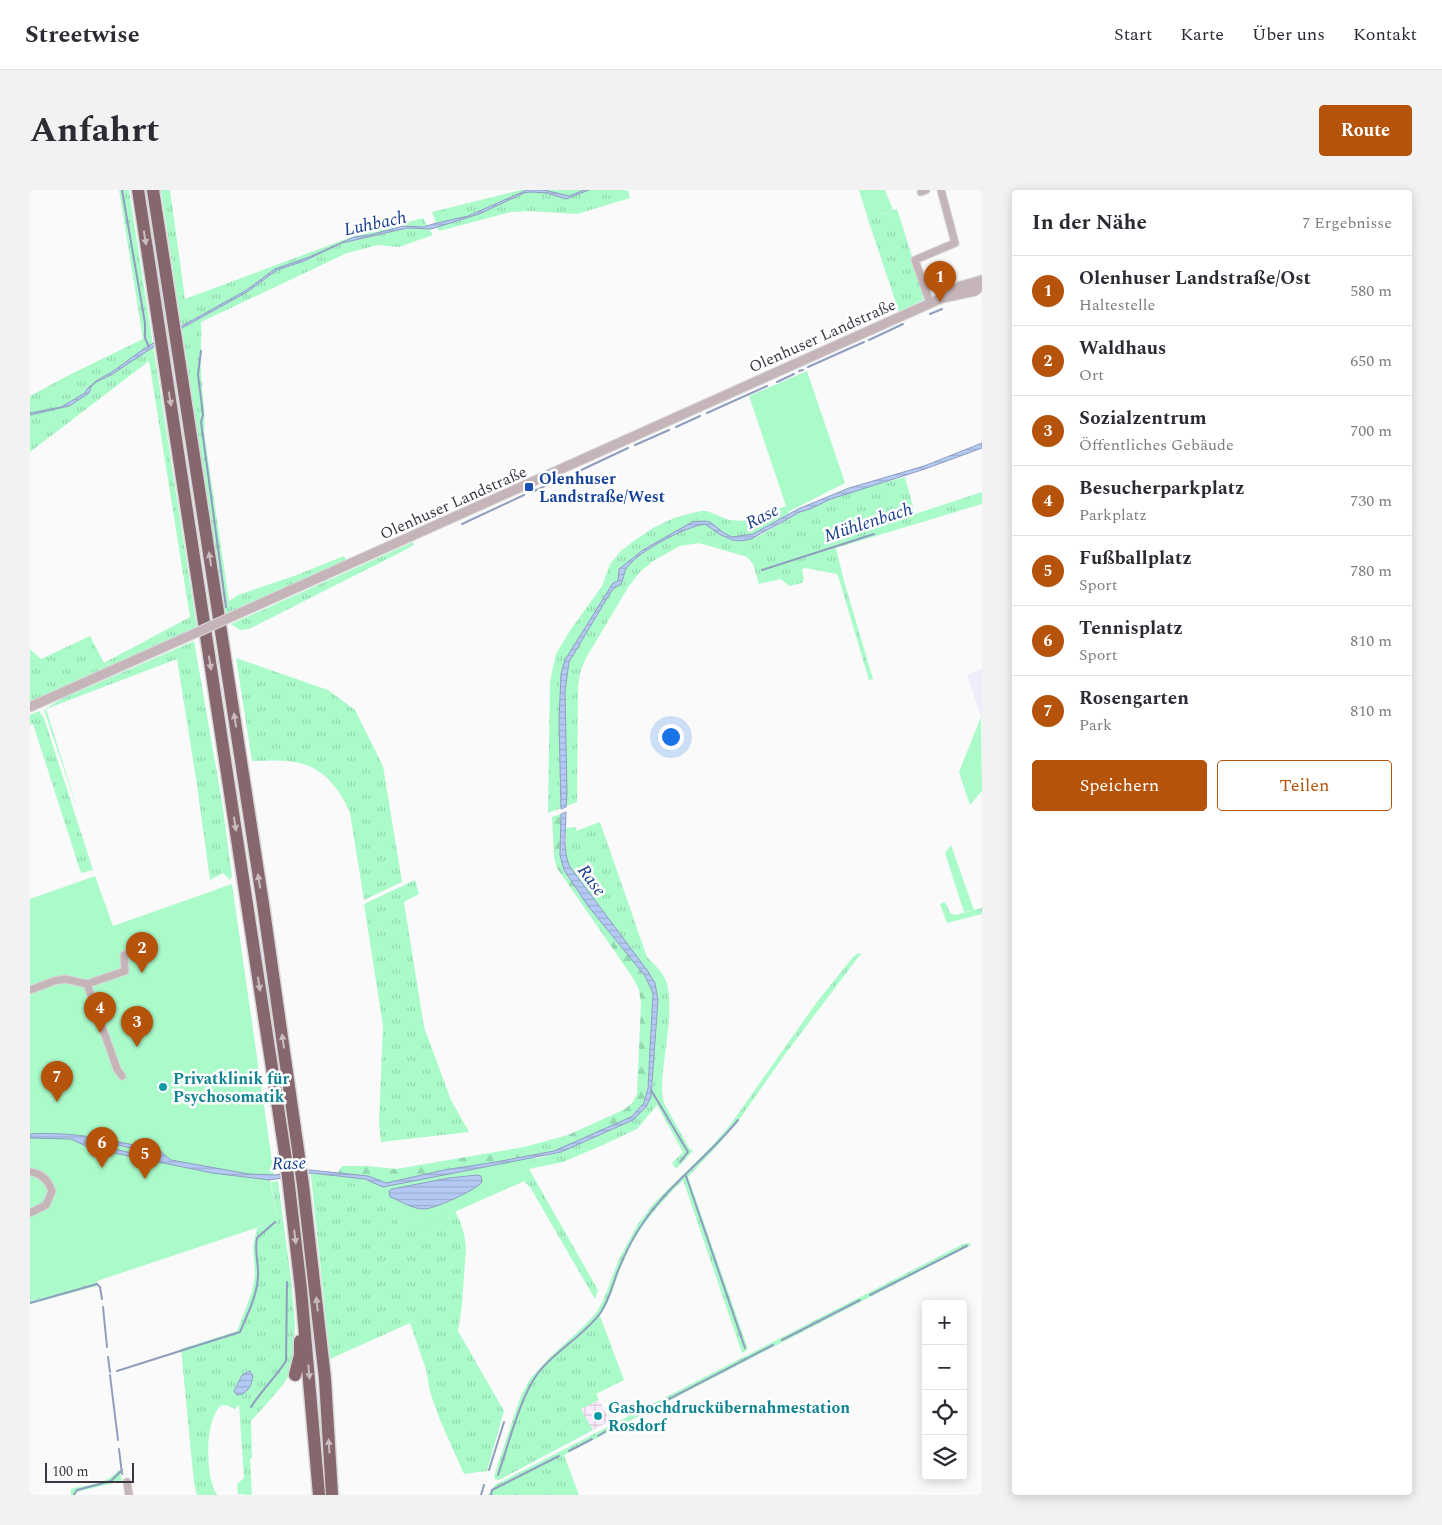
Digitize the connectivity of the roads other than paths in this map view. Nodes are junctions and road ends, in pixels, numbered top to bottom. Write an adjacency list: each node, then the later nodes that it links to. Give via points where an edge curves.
1 (138, 190): 15 (highway, one-way to 15, via 286,1160)
2 (153, 190): 20 (highway, one-way to 2, via 325,1379 303,1185)
3 (941, 190): 7 (street, via 956,242 915,260)
4 (982, 280): 6 (street, Olenhuser Landstraße, via 957,288)
5 (982, 285): 6 (street, Olenhuser Landstraße, via 975,291)
6 (942, 298): 7 (street, Olenhuser Landstraße)
7 (930, 303): 8 (street, Olenhuser Landstraße, bridge)
8 (30, 707)
9 (148, 946): 10 (street, via 124,955 125,970)
10 (87, 984): 11 (street, via 65,979); 12 (street)
11 (30, 990)
12 (122, 1076)
13 (30, 1172): 14 (street, via 36,1172 50,1184 52,1195 46,1205)
14 (30, 1213)
15 (302, 1289): 16 (highway, via 300,1354); 19 (highway, one-way to 19)
16 (295, 1375)
17 (127, 1482): 18 (street)
18 (129, 1495)
19 (319, 1495)
20 (332, 1495)

